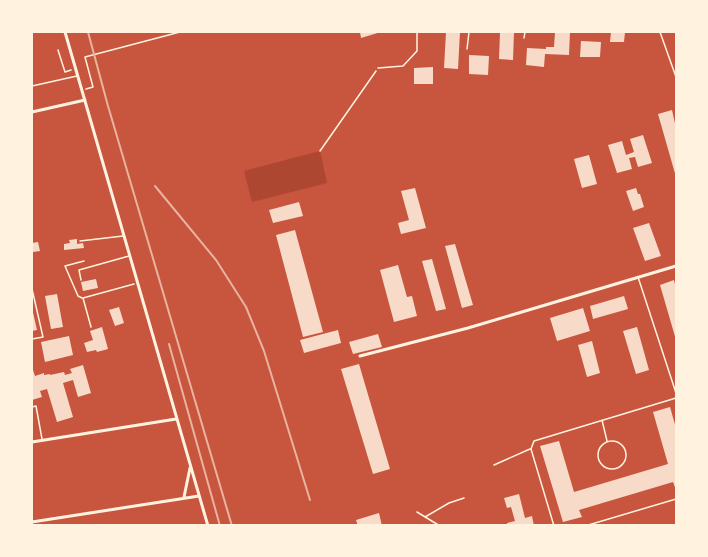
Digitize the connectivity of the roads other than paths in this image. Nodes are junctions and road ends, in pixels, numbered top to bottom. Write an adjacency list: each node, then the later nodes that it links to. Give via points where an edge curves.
1 (65, 32): 8 (street)
2 (417, 32): 7 (lane, via 417,51 403,66)
3 (469, 32): 6 (lane)
4 (525, 32): 5 (lane)
5 (524, 38)
6 (467, 49)
7 (378, 68)
8 (78, 76): 9 (lane); 10 (street)
9 (32, 87)
10 (86, 100): 11 (street); 12 (street)
11 (32, 112)
12 (124, 236): 13 (lane); 14 (street)
13 (80, 241)
14 (130, 256): 17 (lane, via 79,270); 24 (street)
15 (676, 266): 16 (street)
16 (637, 276): 20 (street, via 468,328); 21 (lane)
17 (81, 280)
18 (32, 290): 19 (lane, via 43,337)
19 (32, 339)
20 (360, 356)
21 (676, 393)
22 (676, 398): 25 (lane)
23 (32, 407): 26 (lane, via 36,406)
24 (176, 419): 26 (street); 31 (street)
25 (602, 420): 28 (lane); 29 (lane, via 534,441)
26 (42, 440): 27 (street)
27 (32, 442)
28 (608, 442): 28 (lane, via 600,448 598,457 603,465 616,468 623,463 625,451 620,444)
29 (531, 449): 30 (lane); 40 (lane)
30 (494, 465)
31 (190, 467): 32 (street); 33 (street)
32 (199, 496): 33 (street); 39 (street)
33 (184, 498): 35 (street)
34 (676, 499): 37 (lane)
35 (48, 519): 36 (street); 38 (street)
36 (32, 522)
37 (592, 524): 41 (lane)
38 (50, 525)
39 (208, 525)
40 (554, 525)
41 (585, 525)

